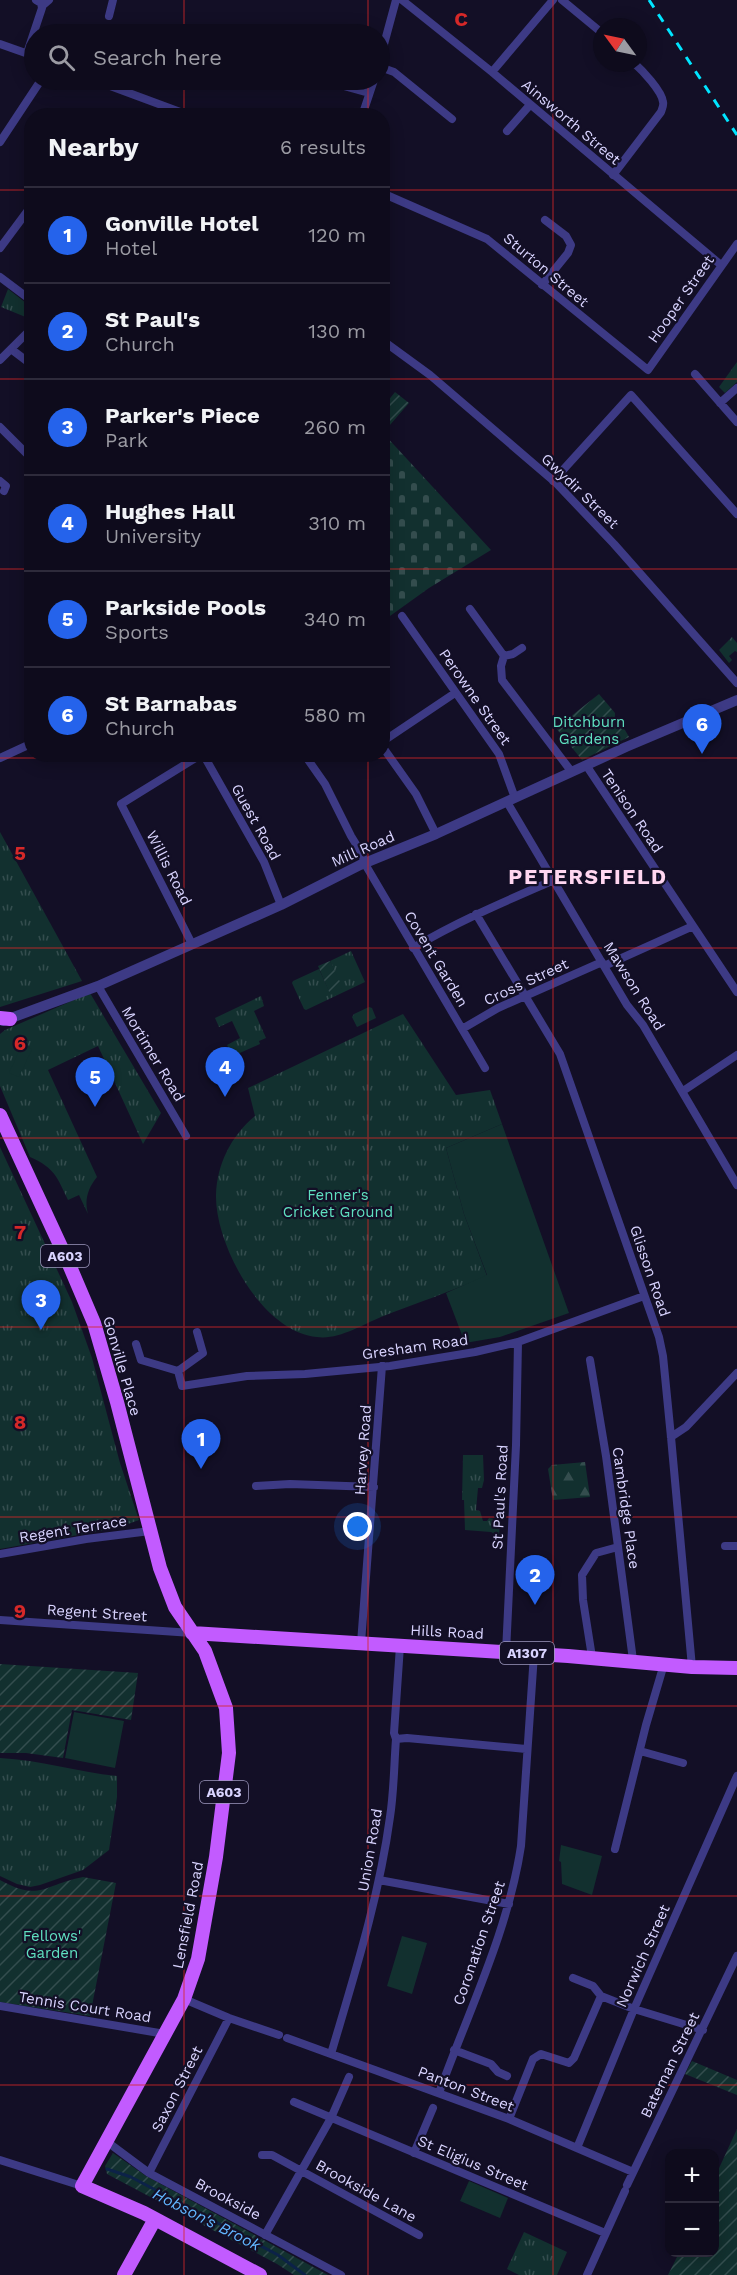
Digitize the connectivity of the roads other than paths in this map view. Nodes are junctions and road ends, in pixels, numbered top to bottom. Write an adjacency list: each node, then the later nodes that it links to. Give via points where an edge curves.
1 (113, 0): 7 (street)
2 (396, 0): 9 (street)
3 (402, 0): 14 (street, Ainsworth Street)
4 (553, 0): 14 (street)
5 (562, 0): 10 (street)
6 (42, 2): 8 (street)
7 (109, 16)
8 (37, 24)
9 (389, 24)
10 (593, 26)
11 (0, 44): 12 (street)
12 (24, 53)
13 (390, 71): 24 (street)
14 (492, 72): 21 (street, Ainsworth Street)
15 (644, 72): 27 (street, via 660,94 661,112)
16 (34, 90): 26 (street)
17 (121, 90): 22 (street)
18 (358, 90): 20 (street)
19 (370, 90): 20 (street)
20 (369, 93): 23 (street)
21 (530, 106): 25 (street); 27 (street, Ainsworth Street)
22 (169, 108)
23 (364, 108)
24 (452, 119)
25 (507, 131)
26 (0, 142)
27 (613, 175): 33 (street, Ainsworth Street)
28 (390, 197): 35 (street, Sturton Street, via 487,239)
29 (24, 216): 32 (street)
30 (545, 220): 35 (street, via 566,236 571,245)
31 (737, 244): 33 (street, Hooper Street)
32 (0, 248)
33 (722, 265): 42 (street, Hooper Street)
34 (0, 277): 36 (street)
35 (542, 285): 42 (street, Sturton Street)
36 (24, 295)
37 (24, 336): 39 (street)
38 (390, 346): 50 (street, Gwydir Street, via 430,375)
39 (11, 349): 40 (street); 41 (street)
40 (24, 359)
41 (0, 360)
42 (648, 370)
43 (695, 375): 45 (street)
44 (737, 388): 45 (street)
45 (720, 403): 46 (street)
46 (737, 422)
47 (1, 431): 48 (street)
48 (24, 452)
49 (0, 481): 51 (street, via 6,486)
50 (554, 482): 52 (street, via 631,395); 57 (street, Gwydir Street)
51 (4, 491)
52 (737, 514)
53 (470, 609): 56 (street)
54 (402, 616): 58 (street, Perowne Street)
55 (522, 648): 56 (street)
56 (504, 656): 68 (street, via 502,680)
57 (737, 683)
58 (455, 693): 60 (street); 69 (street, Perowne Street, via 499,754)
59 (737, 700): 67 (street, Mill Road)
60 (390, 738)
61 (24, 747): 63 (street)
62 (390, 756): 70 (street, via 416,794)
63 (0, 758)
64 (189, 762): 76 (street, Willis Road, via 121,804)
65 (207, 762): 73 (street, Guest Road, via 264,862)
66 (310, 762): 71 (street, Covent Garden, via 325,784)
67 (586, 765): 68 (street, Mill Road); 75 (street, Tenison Road)
68 (572, 771): 69 (street, Mill Road)
69 (511, 800): 70 (street, Mill Road); 72 (street, Mawson Road)
70 (436, 834): 71 (street, Mill Road)
71 (365, 864): 73 (street, Mill Road); 77 (street, Covent Garden)
72 (554, 880): 74 (street); 78 (street, Mawson Road)
73 (281, 905): 76 (street, Mill Road)
74 (476, 914): 77 (street); 81 (street, Glisson Road)
75 (693, 926): 78 (street, Cross Street); 80 (street, Tenison Road)
76 (192, 944): 79 (street, Mill Road)
77 (413, 948): 83 (street, Covent Garden)
78 (603, 964): 81 (street, Cross Street); 86 (street, Mawson Road)
79 (98, 986): 82 (street, Mill Road); 88 (street, Mortimer Road)
80 (737, 992)
81 (525, 996): 83 (street, Cross Street); 90 (street, Glisson Road, via 560,1054)
82 (3, 1020)
83 (462, 1029): 85 (street, Covent Garden)
84 (737, 1055): 86 (street)
85 (485, 1068)
86 (683, 1091): 89 (street, Mawson Road)
87 (0, 1114): 101 (main road, Gonville Place / A603, via 94,1323)
88 (186, 1136)
89 (737, 1185)
90 (644, 1296): 92 (street, Gresham Road); 98 (street, Glisson Road, via 663,1356)
91 (197, 1332): 96 (street, via 203,1353)
92 (518, 1342): 95 (street, Gresham Road); 110 (street, St Paul's Road)
93 (136, 1344): 96 (street, via 141,1360)
94 (590, 1360): 104 (street, Cambridge Place)
95 (382, 1366): 96 (street, Gresham Road, via 247,1376 182,1386); 100 (street, Harvey Road)
96 (178, 1371)
97 (737, 1373): 98 (street, via 686,1427)
98 (671, 1437): 115 (street, Glisson Road)
99 (256, 1486): 100 (street)
100 (374, 1487): 108 (street, Harvey Road)
101 (150, 1531): 105 (street, Regent Terrace); 107 (main road, Gonville Place / A603, via 175,1607)
102 (725, 1546): 103 (street)
103 (737, 1546)
104 (618, 1547): 112 (street, via 596,1552 582,1575); 113 (street, Cambridge Place)
105 (0, 1554)
106 (0, 1620): 107 (street, Regent Street)
107 (192, 1633): 108 (main road, Hills Road / A1307); 128 (main road, Lensfield Road / A603, via 205,1651 226,1708 229,1752 203,1938)
108 (361, 1643): 109 (main road, Hills Road / A1307)
109 (400, 1646): 110 (main road, Hills Road / A1307); 117 (street, Union Road)
110 (506, 1652): 111 (main road, Hills Road / A1307)
111 (534, 1653): 112 (main road, Hills Road / A1307); 118 (street, Coronation Street)
112 (592, 1658): 113 (main road, Hills Road / A1307)
113 (633, 1660): 114 (main road, Hills Road / A1307)
114 (664, 1664): 115 (main road, Hills Road / A1307); 119 (street)
115 (692, 1667): 116 (main road, Hills Road / A1307)
116 (737, 1668)
117 (396, 1739): 118 (street); 123 (street, Union Road, via 391,1815)
118 (526, 1749): 124 (street, Coronation Street, via 521,1846)
119 (640, 1751): 120 (street); 122 (street)
120 (683, 1763)
121 (737, 1776): 130 (street, Norwich Street)
122 (615, 1849)
123 (379, 1880): 124 (street); 135 (street, Union Road)
124 (509, 1904): 134 (street, Coronation Street)
125 (737, 1956): 132 (street, Bateman Street)
126 (573, 1978): 127 (street, via 593,1986)
127 (601, 1996): 130 (street); 142 (street, via 569,2063 541,2054 533,2058)
128 (184, 1999): 131 (street, Panton Street); 133 (main road, Lensfield Road / A603)
129 (0, 2006): 133 (street, Tennis Court Road)
130 (634, 2009): 132 (street); 144 (street, Norwich Street)
131 (229, 2018): 135 (street, Panton Street); 150 (street, Saxon Street)
132 (703, 2030): 149 (street, Bateman Street)
133 (165, 2034): 143 (main road, Lensfield Road / A603)
134 (454, 2050): 136 (street, via 491,2064); 138 (street, Coronation Street)
135 (331, 2054): 138 (street, Panton Street)
136 (507, 2076)
137 (349, 2077): 141 (street)
138 (439, 2093): 142 (street, Panton Street)
139 (294, 2102): 141 (street, St Eligius Street)
140 (433, 2108): 145 (street)
141 (331, 2118): 145 (street, St Eligius Street); 148 (street)
142 (509, 2120): 144 (street, Panton Street)
143 (106, 2141): 150 (street, Brookside); 151 (main road, Lensfield Road / A603)
144 (577, 2148): 149 (street, Panton Street)
145 (414, 2153): 153 (street, St Eligius Street)
146 (262, 2154): 148 (street, Brookside Lane)
147 (0, 2160): 151 (street)
148 (301, 2170): 154 (street); 155 (street, Brookside Lane)
149 (633, 2172): 153 (street, Bateman Street)
150 (149, 2173): 154 (street, Brookside)
151 (82, 2186): 152 (main road)
152 (155, 2219): 156 (main road); 157 (main road)
153 (605, 2233): 159 (street, Bateman Street)
154 (266, 2235): 158 (street, Brookside)
155 (419, 2235)
156 (124, 2275)
157 (260, 2275)
158 (341, 2275)
159 (587, 2275)

